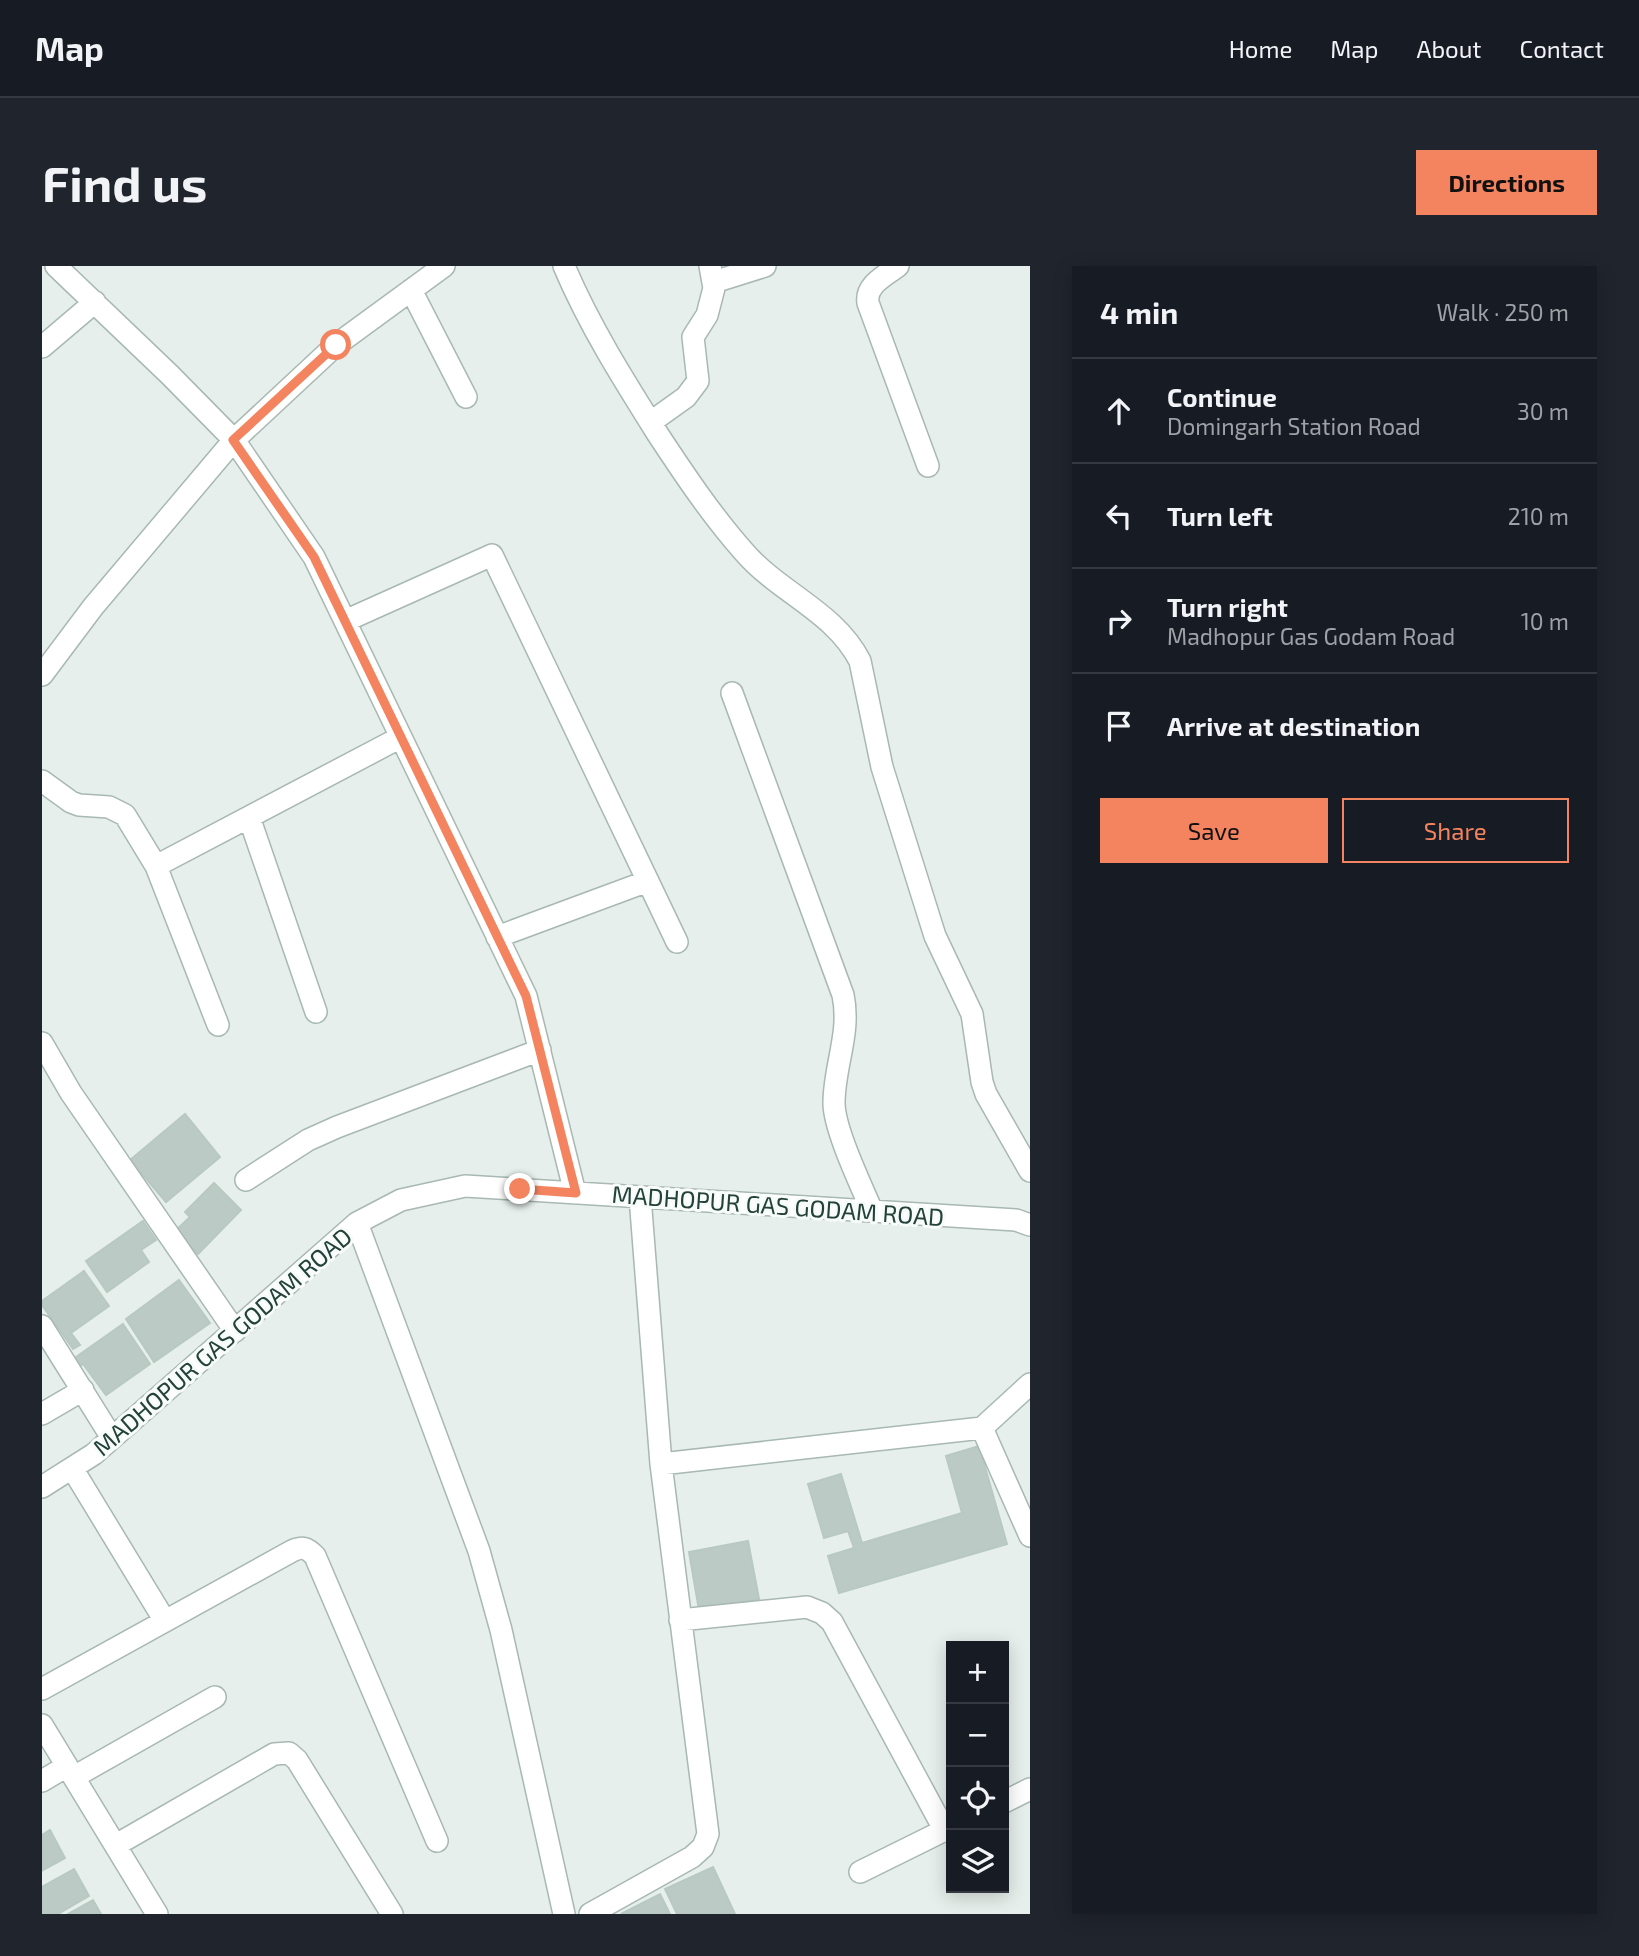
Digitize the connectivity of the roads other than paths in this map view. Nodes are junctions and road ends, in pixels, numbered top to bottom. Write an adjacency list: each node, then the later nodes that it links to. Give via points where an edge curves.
1 (56, 266): 8 (street)
2 (444, 266): 7 (street)
3 (564, 266): 11 (street, via 580,304)
4 (765, 266): 6 (street)
5 (898, 266): 13 (street, via 870,288 868,303)
6 (712, 274): 11 (street, via 706,315 693,337 698,380 686,397)
7 (411, 290): 10 (street); 12 (street, via 336,345)
8 (95, 302): 9 (street); 12 (street)
9 (42, 347)
10 (466, 397)
11 (651, 422): 28 (street, via 708,508 755,565 852,645 860,661 882,767 935,936 972,1014 986,1094)
12 (233, 440): 14 (street, via 314,557); 15 (street)
13 (928, 466)
14 (345, 621): 17 (street); 21 (street, via 492,555)
15 (42, 675)
16 (732, 693): 32 (street, via 843,995 846,1027 834,1106)
17 (401, 737): 19 (street); 22 (street)
18 (42, 781): 20 (street, via 71,802 109,807 125,815)
19 (249, 817): 20 (street); 24 (street)
20 (156, 866): 25 (street)
21 (648, 881): 22 (street); 23 (street)
22 (498, 937): 27 (street, via 526,996)
23 (677, 942)
24 (316, 1012)
25 (218, 1025)
26 (42, 1043): 36 (street, via 76,1101)
27 (540, 1050): 29 (street, via 337,1127); 30 (street)
28 (1030, 1171)
29 (246, 1180)
30 (576, 1193): 31 (street, MADHOPUR GAS GODAM ROAD); 33 (street, MADHOPUR GAS GODAM ROAD, via 465,1186 401,1200)
31 (640, 1197): 32 (street, MADHOPUR GAS GODAM ROAD); 42 (street)
32 (872, 1211): 34 (street, MADHOPUR GAS GODAM ROAD, via 1017,1220)
33 (357, 1223): 36 (street, MADHOPUR GAS GODAM ROAD); 63 (street, via 479,1551)
34 (1030, 1225)
35 (42, 1326): 38 (street)
36 (235, 1331): 41 (street, MADHOPUR GAS GODAM ROAD)
37 (1030, 1384): 40 (street)
38 (83, 1390): 39 (street); 41 (street)
39 (42, 1414)
40 (982, 1428): 42 (street); 45 (street)
41 (112, 1438): 43 (street, MADHOPUR GAS GODAM ROAD)
42 (662, 1464): 46 (street)
43 (72, 1468): 44 (street, MADHOPUR GAS GODAM ROAD); 47 (street)
44 (42, 1487)
45 (1030, 1536)
46 (680, 1620): 55 (street, via 807,1607 822,1613 832,1622); 61 (street, via 708,1834 692,1857)
47 (165, 1621): 48 (street); 57 (street, via 292,1551 308,1549 315,1556)
48 (42, 1689)
49 (215, 1696): 51 (street)
50 (42, 1725): 51 (street)
51 (71, 1771): 52 (street); 58 (street)
52 (42, 1781)
53 (1030, 1789): 54 (street)
54 (1009, 1799)
55 (946, 1825)
56 (946, 1830): 59 (street)
57 (437, 1841)
58 (116, 1845): 60 (street); 62 (street, via 274,1754 289,1753)
59 (860, 1872)
60 (147, 1910)
61 (599, 1912)
62 (392, 1914)
63 (564, 1914)

